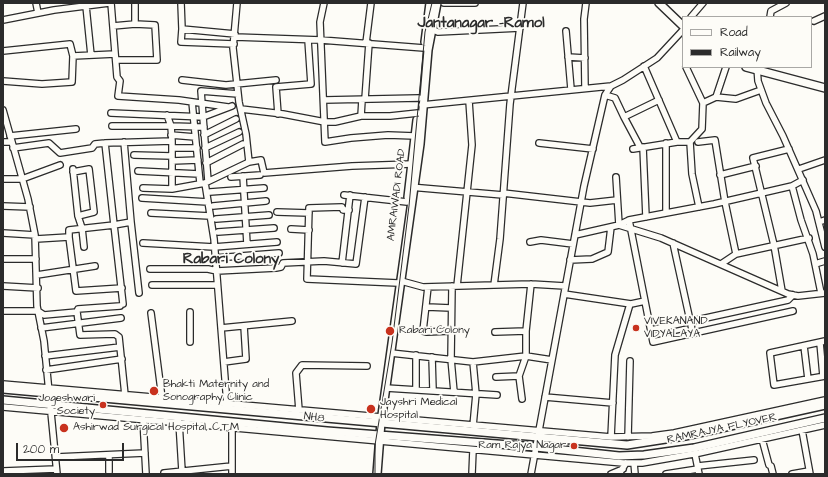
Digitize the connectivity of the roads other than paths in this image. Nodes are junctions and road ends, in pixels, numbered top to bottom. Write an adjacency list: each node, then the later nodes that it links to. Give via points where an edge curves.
1 (36, 3): 20 (street)
2 (110, 3): 19 (street); 29 (street)
3 (135, 3): 27 (street)
4 (181, 3): 31 (street)
5 (238, 3): 35 (street)
6 (324, 3): 37 (street, via 320,22)
7 (371, 3): 38 (street)
8 (430, 3): 40 (main road, AMRAIWADI ROAD)
9 (436, 3): 32 (main road)
10 (444, 3): 11 (street)
11 (475, 3)
12 (523, 3): 30 (street)
13 (586, 3): 46 (street)
14 (659, 3): 28 (main road)
15 (663, 3): 25 (main road)
16 (703, 3): 21 (street)
17 (786, 3): 22 (street, via 771,11)
18 (70, 6): 19 (street); 20 (street)
19 (86, 6): 42 (street)
20 (38, 13): 24 (street)
21 (692, 16)
22 (770, 16)
23 (825, 16): 26 (street)
24 (3, 20)
25 (682, 21)
26 (814, 21)
27 (135, 24): 29 (street); 45 (street, via 155,25 157,60)
28 (682, 25)
29 (113, 26): 45 (street)
30 (520, 28): 32 (street, via 438,32); 63 (street)
31 (182, 29): 35 (street); 39 (street, via 181,42)
32 (431, 29): 68 (main road)
33 (566, 31): 44 (street)
34 (682, 31): 47 (street, via 657,58)
35 (235, 36): 36 (street); 39 (street)
36 (308, 40): 37 (street); 77 (street, via 311,84 276,87)
37 (321, 40): 38 (street); 65 (street)
38 (367, 43): 40 (street); 66 (street)
39 (234, 44): 55 (street)
40 (424, 48): 68 (main road, AMRAIWADI ROAD)
41 (3, 51): 43 (street, via 70,44)
42 (91, 55): 43 (street); 45 (street)
43 (74, 56): 53 (street, via 72,82)
44 (568, 56): 46 (street); 59 (street)
45 (115, 57): 70 (street, via 117,77 120,81 118,96)
46 (585, 58): 57 (street)
47 (644, 66): 56 (street); 67 (street)
48 (686, 68): 72 (street)
49 (726, 68): 64 (street)
50 (757, 68): 54 (main road); 58 (main road); 60 (street)
51 (182, 80): 55 (street)
52 (276, 80): 55 (street)
53 (3, 82)
54 (825, 84)
55 (237, 85): 61 (street)
56 (611, 86): 57 (street); 62 (street)
57 (585, 88): 59 (street)
58 (825, 88)
59 (571, 89): 63 (street)
60 (761, 90): 64 (street, via 736,99); 112 (street)
61 (238, 94): 71 (street, via 201,91); 73 (street)
62 (605, 95): 80 (street, via 615,98); 110 (street)
63 (511, 97): 69 (street); 143 (street)
64 (716, 97): 72 (street)
65 (324, 100): 66 (street); 84 (street)
66 (363, 100): 68 (street); 79 (street)
67 (659, 100): 80 (street); 98 (street)
68 (421, 101): 69 (street); 76 (main road, AMRAIWADI ROAD); 136 (main road)
69 (469, 101): 142 (street, via 472,145)
70 (192, 102): 71 (street); 81 (street)
71 (201, 103): 82 (street); 82 (street, via 230,107)
72 (703, 103): 99 (street, via 702,129)
73 (241, 109): 77 (street); 117 (street)
74 (3, 110): 95 (street)
75 (111, 113): 78 (street)
76 (418, 113): 79 (street); 92 (main road, AMRAIWADI ROAD)
77 (278, 114): 84 (street)
78 (167, 115): 81 (street); 86 (street)
79 (361, 116): 84 (street)
80 (624, 116): 105 (street)
81 (192, 117): 82 (street); 87 (street)
82 (203, 117): 88 (street)
83 (236, 119): 91 (street)
84 (325, 122): 92 (street, via 325,142 388,135)
85 (112, 126): 86 (street)
86 (171, 126): 87 (street); 94 (street)
87 (194, 127): 88 (street); 93 (street)
88 (204, 127): 91 (street)
89 (76, 129): 95 (street)
90 (239, 132): 109 (street)
91 (204, 135): 109 (street)
92 (415, 136): 119 (main road, AMRAIWADI ROAD)
93 (195, 137): 94 (street); 108 (street)
94 (172, 138): 97 (street); 107 (street)
95 (11, 139): 96 (street); 106 (street)
96 (3, 142)
97 (124, 142): 101 (street); 170 (street)
98 (677, 142): 99 (street); 103 (street)
99 (690, 142): 156 (street, via 692,174)
100 (698, 142): 127 (street, via 714,139)
101 (105, 143): 106 (street, via 95,144 92,148 60,153 49,143); 171 (street)
102 (539, 143): 110 (street)
103 (666, 143): 105 (street); 162 (street)
104 (243, 144): 118 (street)
105 (642, 147): 111 (street); 166 (street)
106 (13, 148): 132 (street)
107 (172, 148): 108 (street); 114 (street)
108 (197, 148): 115 (street)
109 (205, 148): 118 (street)
110 (593, 149): 150 (street)
111 (633, 149)
112 (789, 149): 121 (street, via 754,158); 122 (street)
113 (134, 155): 114 (street)
114 (172, 159): 115 (street); 124 (street)
115 (198, 160): 125 (street)
116 (825, 160): 122 (street)
117 (249, 162): 119 (street, via 261,160 264,173); 134 (street)
118 (206, 163): 134 (street)
119 (412, 164): 136 (main road, AMRAIWADI ROAD)
120 (60, 165): 132 (street)
121 (756, 166): 127 (street); 144 (street)
122 (799, 169): 133 (street)
123 (138, 171): 124 (street)
124 (172, 172): 125 (street); 139 (street)
125 (199, 174): 134 (street)
126 (260, 175): 128 (street)
127 (720, 175): 151 (street)
128 (243, 176): 129 (street); 140 (street)
129 (231, 177)
130 (616, 177): 147 (street)
131 (3, 179): 132 (street)
132 (22, 179): 155 (street)
133 (803, 180): 135 (street); 169 (street)
134 (204, 182): 139 (street); 153 (street)
135 (792, 186): 144 (street); 185 (street, via 801,220)
136 (412, 187): 142 (street); 149 (main road, AMRAIWADI ROAD); 212 (main road)
137 (143, 188): 139 (street)
138 (264, 188): 140 (street)
139 (172, 190)
140 (244, 190): 141 (street); 152 (street)
141 (210, 192)
142 (467, 192): 143 (street); 218 (street)
143 (503, 194): 150 (street, via 547,196); 216 (street)
144 (762, 194): 151 (street); 192 (street)
145 (142, 198): 153 (street)
146 (365, 198): 149 (street); 157 (street, via 347,195); 204 (street, via 356,264)
147 (617, 200): 150 (street); 172 (street)
148 (266, 201): 152 (street)
149 (408, 202): 212 (main road, AMRAIWADI ROAD)
150 (581, 202): 182 (street)
151 (725, 202): 156 (street); 197 (street)
152 (245, 203): 153 (street); 165 (street)
153 (210, 204): 164 (street)
154 (3, 206): 155 (street)
155 (30, 207): 183 (street)
156 (699, 207): 162 (street)
157 (349, 210): 160 (street, via 343,210 342,207 309,208); 204 (street)
158 (277, 212): 160 (street)
159 (151, 213): 164 (street)
160 (309, 213): 179 (street)
161 (269, 214): 165 (street)
162 (666, 214): 166 (street)
163 (78, 216): 163 (street, via 73,170 89,170 94,212); 174 (street)
164 (210, 216): 194 (street)
165 (246, 216): 167 (street); 178 (street)
166 (646, 217): 168 (street)
167 (216, 219)
168 (629, 220): 172 (street); 176 (street)
169 (822, 221): 195 (street)
170 (131, 222): 171 (street); 224 (street)
171 (114, 225): 174 (street); 222 (street)
172 (619, 225): 173 (street); 176 (street)
173 (611, 227): 182 (street); 201 (street, via 608,252 592,259)
174 (82, 228): 184 (street, via 69,230); 193 (street)
175 (274, 228): 178 (street)
176 (630, 228): 189 (street); 228 (street)
177 (291, 229): 179 (street)
178 (247, 230): 180 (street); 190 (street)
179 (309, 230): 203 (street)
180 (218, 232)
181 (3, 233): 183 (street)
182 (575, 235): 191 (street)
183 (35, 237): 184 (street); 200 (street)
184 (69, 237): 208 (street)
185 (809, 238): 192 (street); 206 (street)
186 (277, 242): 190 (street)
187 (530, 242): 191 (street, via 541,240)
188 (143, 243): 194 (street)
189 (673, 243): 205 (street); 240 (street)
190 (247, 244): 194 (street)
191 (573, 244): 201 (street)
192 (774, 245): 197 (street); 223 (street)
193 (84, 247)
194 (214, 247): 198 (street)
195 (825, 247)
196 (279, 253): 198 (street)
197 (736, 254): 205 (street)
198 (215, 258): 210 (street)
199 (3, 259): 200 (street)
200 (36, 259): 211 (street)
201 (570, 260): 219 (street)
202 (825, 261): 206 (street)
203 (308, 263): 204 (street); 210 (street, via 283,262 281,267 276,268); 212 (street, via 307,279)
204 (342, 263)
205 (721, 264): 223 (street)
206 (816, 264): 225 (street)
207 (95, 266): 208 (street)
208 (73, 269): 211 (street); 222 (street, via 76,291)
209 (150, 269): 210 (street)
210 (217, 271): 215 (street)
211 (37, 275): 221 (street)
212 (399, 282): 220 (street); 254 (main road); 272 (main road, AMRAIWADI ROAD)
213 (531, 284): 216 (street); 219 (street); 247 (street)
214 (152, 285): 215 (street)
215 (217, 285): 244 (street)
216 (494, 285): 218 (street)
217 (3, 286): 221 (street)
218 (454, 286): 220 (street); 231 (street)
219 (565, 286): 226 (street)
220 (428, 287): 230 (street)
221 (38, 288): 233 (street)
222 (122, 288): 235 (street, via 121,305 78,309)
223 (782, 291): 227 (street)
224 (139, 293)
225 (823, 293): 227 (street)
226 (564, 294): 229 (street); 261 (street)
227 (793, 295): 240 (street, via 788,300)
228 (645, 301): 229 (street); 245 (street)
229 (630, 304): 286 (street, via 615,355)
230 (427, 307): 231 (street); 246 (street, via 424,332)
231 (451, 308): 246 (street)
232 (3, 311): 233 (street)
233 (38, 311): 235 (street, via 44,314); 243 (street)
234 (793, 311): 249 (street)
235 (77, 312): 241 (street)
236 (190, 312): 250 (street)
237 (151, 313): 282 (street)
238 (120, 318): 241 (street)
239 (292, 321): 242 (street)
240 (690, 321): 245 (street); 249 (street)
241 (78, 324): 243 (street); 253 (street, via 82,336 115,334)
242 (244, 326): 244 (street); 263 (street, via 246,359)
243 (41, 328): 256 (street)
244 (221, 328): 263 (street)
245 (651, 330): 249 (street, via 653,342)
246 (451, 331): 260 (street)
247 (526, 331): 248 (street); 257 (street)
248 (495, 332)
249 (693, 334)
250 (190, 342)
251 (822, 342): 252 (street); 268 (street)
252 (804, 346): 270 (street); 270 (street, via 770,354 774,384)
253 (120, 347): 256 (street); 259 (street)
254 (391, 352): 255 (street); 272 (main road)
255 (416, 355): 258 (street); 274 (street)
256 (45, 356): 266 (street)
257 (526, 356): 261 (street); 264 (street); 267 (street)
258 (432, 357): 260 (street); 276 (street)
259 (122, 359): 266 (street); 279 (street)
260 (451, 359): 264 (street); 277 (street)
261 (552, 360): 281 (street)
262 (630, 361): 304 (street)
263 (224, 362): 287 (street)
264 (473, 362): 278 (street)
265 (367, 366): 291 (street, via 302,365 296,373)
266 (46, 370): 275 (street)
267 (519, 376): 269 (street); 284 (street)
268 (824, 376): 270 (street)
269 (496, 377)
270 (808, 379)
271 (3, 384): 275 (street)
272 (385, 388): 274 (street); 294 (main road)
273 (3, 389): 275 (main road, NH8)
274 (416, 389): 276 (street)
275 (49, 390): 279 (street); 290 (street); 294 (main road, NH8, via 304,417)
276 (433, 390): 277 (street)
277 (454, 392): 278 (street)
278 (476, 394): 280 (street); 297 (street)
279 (125, 395): 282 (street)
280 (497, 396)
281 (545, 397): 286 (street); 302 (street)
282 (162, 398): 287 (street)
283 (3, 400): 290 (main road, NH8)
284 (522, 400)
285 (825, 400): 298 (street)
286 (613, 403): 303 (street)
287 (227, 404): 291 (street)
288 (825, 405): 301 (main road, RAMRAJYA FLYOVER)
289 (3, 407): 290 (street)
290 (50, 408): 293 (street); 305 (main road, NH8); 312 (street)
291 (299, 410): 294 (street, via 328,411)
292 (825, 418): 314 (main road, RAMRAJYA FLYOVER)
293 (143, 419): 295 (street); 309 (street)
294 (378, 420): 297 (street); 302 (main road, NH8); 305 (main road)
295 (180, 422): 299 (street); 319 (street)
296 (825, 425): 300 (street)
297 (472, 426): 302 (street)
298 (706, 426): 301 (main road); 304 (street, via 658,435)
299 (232, 427): 305 (street); 316 (street)
300 (802, 430): 306 (street); 323 (street)
301 (696, 433): 302 (main road, RAMRAJYA FLYOVER, via 627,445)
302 (539, 434): 303 (street); 308 (street)
303 (612, 437): 304 (street)
304 (628, 437)
305 (378, 438): 307 (street); 308 (main road, NH8); 326 (main road)
306 (762, 439): 310 (street); 333 (street)
307 (473, 450): 308 (street); 327 (street)
308 (535, 451): 314 (main road, NH8); 328 (street)
309 (145, 453): 311 (street); 324 (street)
310 (695, 454): 315 (street); 317 (street)
311 (109, 456): 312 (street); 321 (street)
312 (56, 457): 320 (street)
313 (754, 460): 317 (street)
314 (624, 462): 315 (street); 329 (street); 330 (street)
315 (635, 463): 331 (street)
316 (232, 466): 319 (street); 325 (street)
317 (698, 470): 332 (street)
318 (3, 471): 320 (street)
319 (182, 471): 322 (street)
320 (57, 472)
321 (109, 472)
322 (164, 473)
323 (809, 473): 334 (street)
324 (146, 474)
325 (232, 474)
326 (376, 474)
327 (472, 474)
328 (531, 474)
329 (611, 474)
330 (620, 474)
331 (635, 474)
332 (666, 474)
333 (773, 474)
334 (792, 474)

